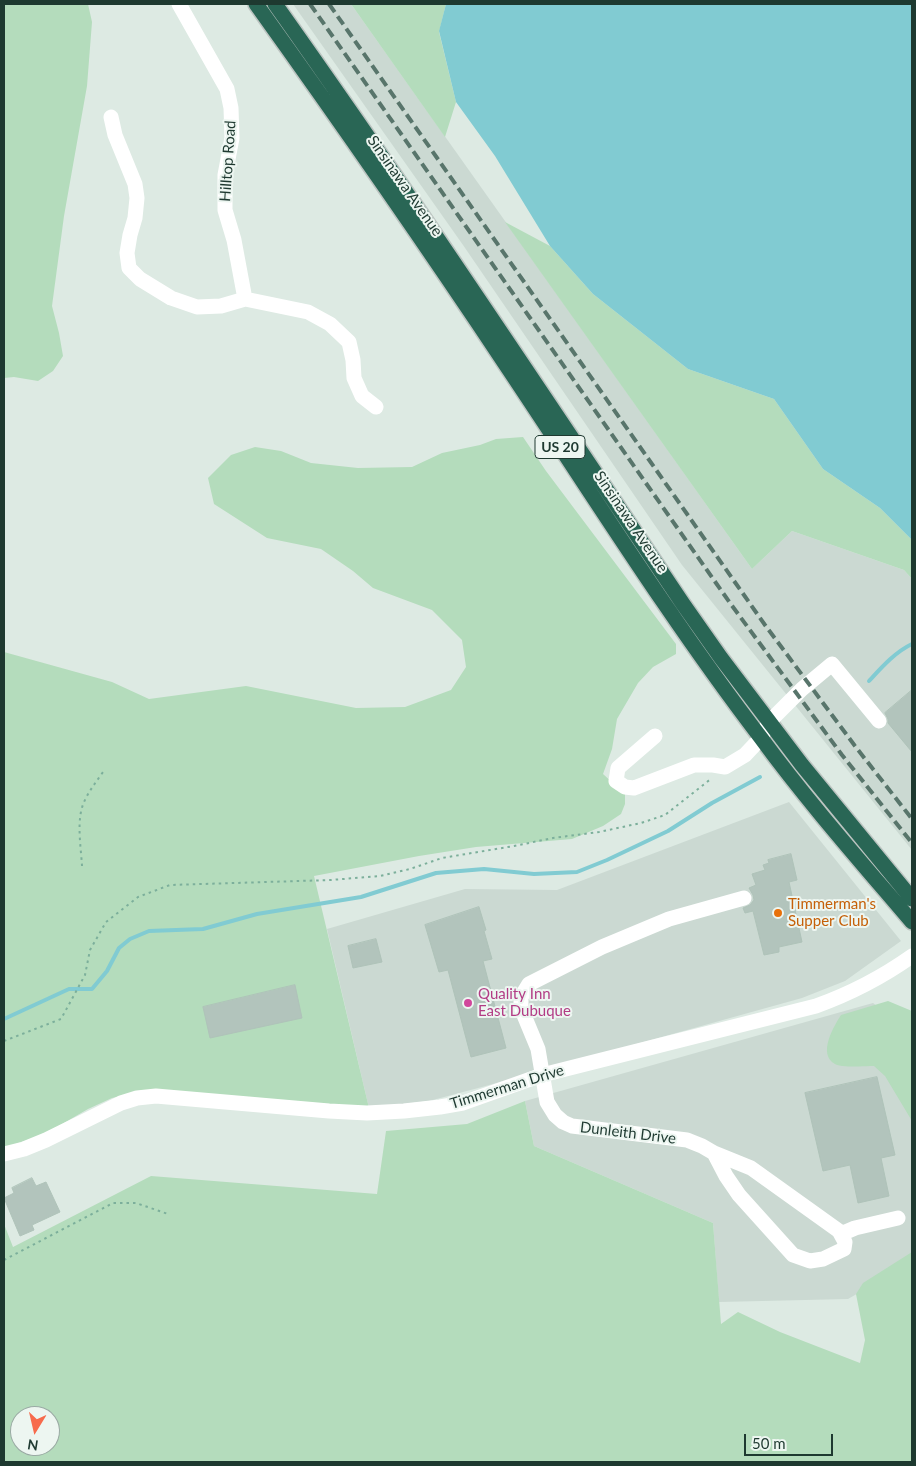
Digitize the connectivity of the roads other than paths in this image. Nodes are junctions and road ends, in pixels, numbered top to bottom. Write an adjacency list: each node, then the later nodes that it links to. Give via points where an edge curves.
1 (178, 4): 5 (street, Hilltop Road, via 227,89 232,138 225,175 225,210)
2 (256, 4): 10 (highway, Sinsinawa Avenue / US 20, via 507,367 671,613)
3 (274, 4): 8 (highway, Sinsinawa Avenue / US 20, via 464,276 683,604)
4 (111, 117): 5 (street, via 137,198 127,253 130,268 140,279 171,298 197,307 220,306)
5 (245, 299): 6 (street, via 308,312 330,324 349,342 354,378 362,396)
6 (376, 407)
7 (879, 721): 8 (street, via 832,664)
8 (769, 722): 10 (street); 12 (highway, Sinsinawa Avenue / US 20)
9 (655, 736): 10 (street, via 618,768 616,781 634,788 694,765 725,767 744,755)
10 (761, 738): 13 (highway, Sinsinawa Avenue / US 20)
11 (744, 898): 15 (street, Dunleith Drive, via 669,918 529,984 521,997 521,1008 538,1049)
12 (912, 900)
13 (912, 922)
14 (912, 956): 15 (street, Timmerman Drive, via 871,983 816,1006)
15 (542, 1075): 16 (street, Dunleith Drive, via 549,1106 563,1122 572,1126 687,1140); 17 (street, Timmerman Drive, via 463,1103 404,1112 329,1111 156,1096 137,1098 121,1102 46,1140)
16 (714, 1153): 19 (street, Dunleith Drive, via 751,1168); 19 (street, via 739,1195 793,1255 810,1260 823,1259 844,1249 846,1242)
17 (4, 1154)
18 (898, 1218): 19 (street)
19 (841, 1234)

